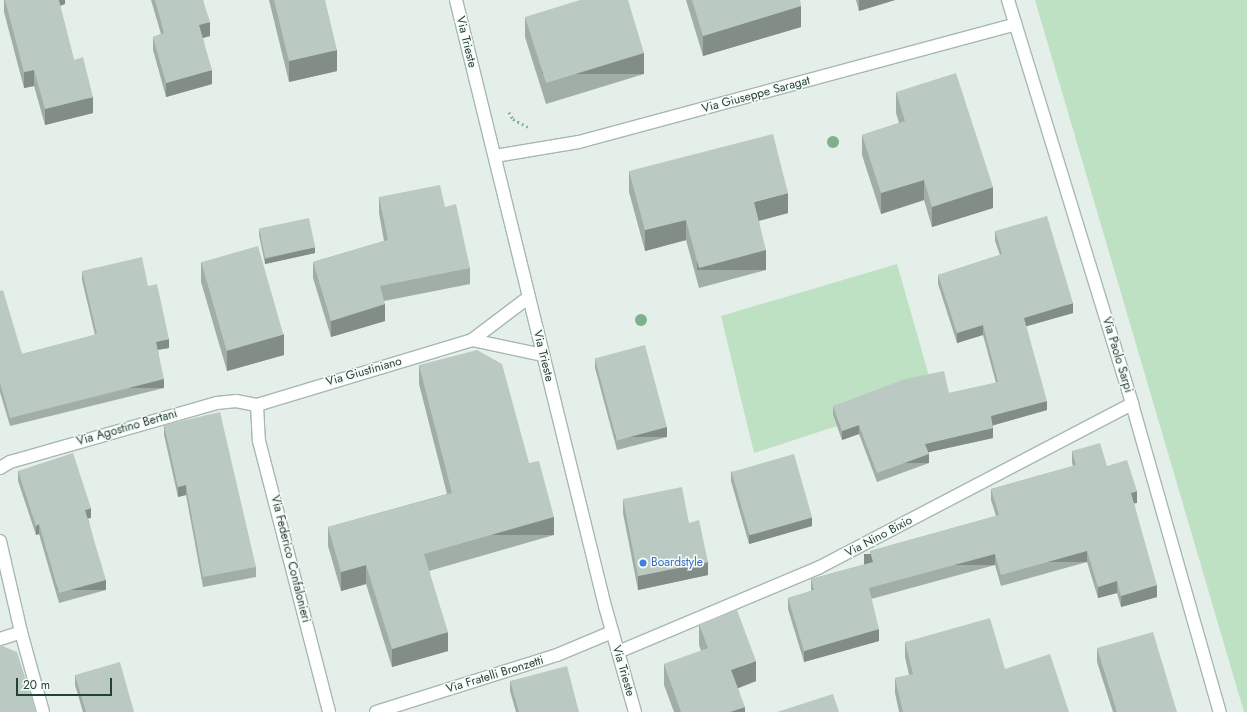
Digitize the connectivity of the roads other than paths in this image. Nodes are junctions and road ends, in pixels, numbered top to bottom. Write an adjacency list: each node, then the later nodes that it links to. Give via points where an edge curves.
1 (456, 0): 4 (street, Via Trieste)
2 (1008, 0): 3 (street, Via Paolo Sarpi)
3 (1015, 24): 4 (street, Via Giuseppe Saragat, via 579,142); 8 (street, Via Paolo Sarpi)
4 (495, 156): 5 (street, Via Trieste)
5 (529, 297): 6 (street, Via Giustiniano); 7 (street, Via Trieste)
6 (472, 340): 7 (street, Via Giustiniano); 9 (street, Via Giustiniano)
7 (543, 355): 13 (street, Via Trieste)
8 (1132, 404): 15 (street, Via Nino Bixio, via 820,567); 20 (street, Via Paolo Sarpi)
9 (257, 405): 10 (street, Via Agostino Bertani, via 236,401 216,403 10,462); 17 (street, Via Federico Confalonieri, via 259,441)
10 (0, 468)
11 (0, 541): 12 (street)
12 (21, 632): 14 (street); 16 (street)
13 (612, 632): 15 (street, Via Trieste); 18 (street, Via Fratelli Bronzetti, via 557,655)
14 (0, 639)
15 (618, 652): 19 (street, Via Trieste)
16 (43, 712)
17 (328, 712)
18 (376, 712)
19 (635, 712)
20 (1220, 712)

